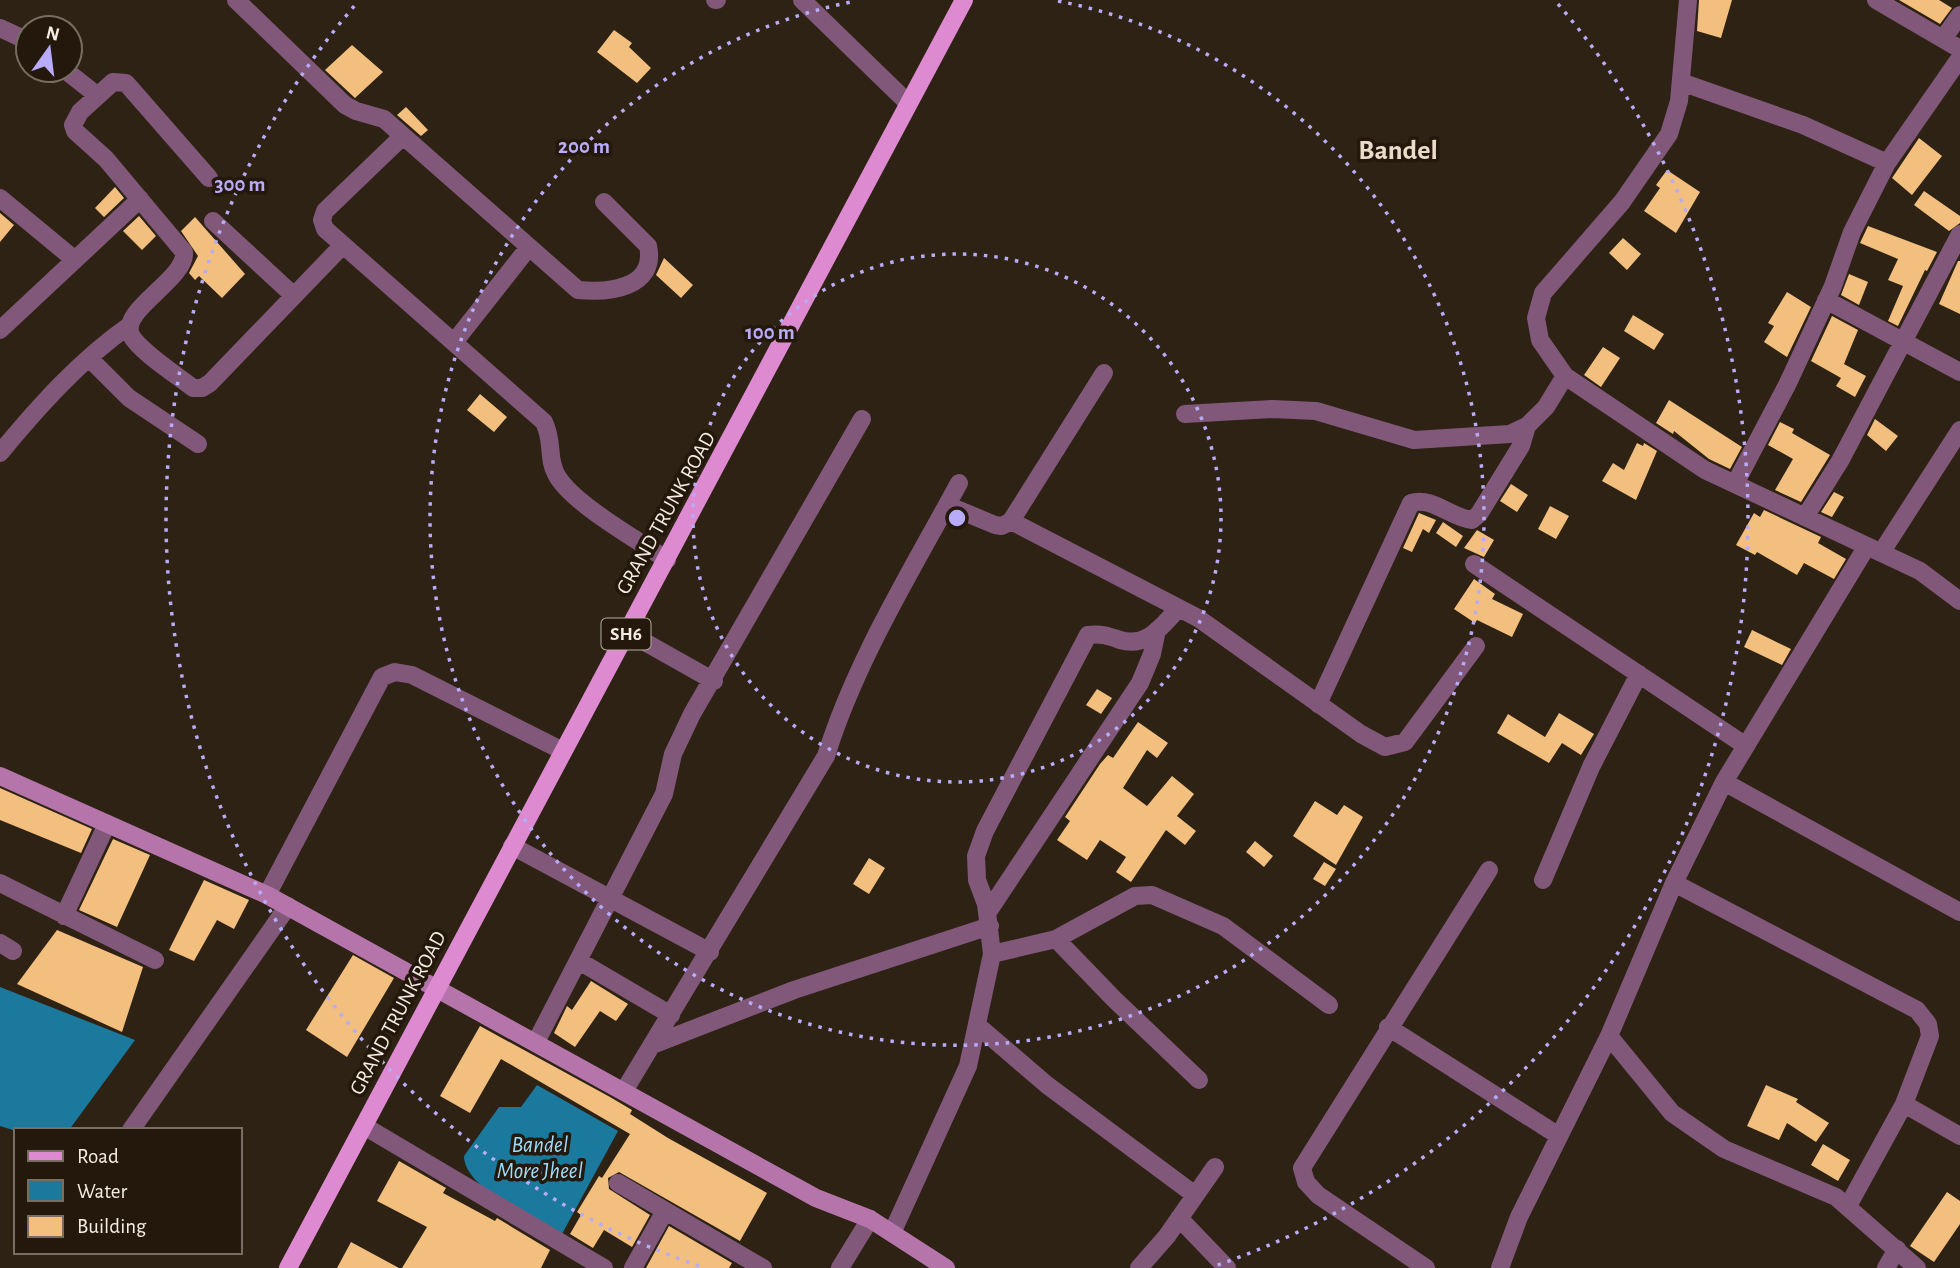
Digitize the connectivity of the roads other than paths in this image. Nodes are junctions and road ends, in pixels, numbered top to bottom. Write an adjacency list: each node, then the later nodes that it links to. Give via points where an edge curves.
1 (236, 0): 14 (street, via 345,104 384,119)
2 (802, 0): 13 (street)
3 (964, 0): 13 (main road, GRAND TRUNK ROAD / SH6)
4 (1689, 0): 10 (street)
5 (1876, 0): 7 (street)
6 (1960, 15): 7 (street)
7 (1943, 39): 8 (street)
8 (1960, 49)
9 (1960, 58): 15 (street)
10 (1681, 82): 15 (street, via 1803,125); 34 (street, via 1670,134 1651,164 1543,293 1536,318 1541,340)
11 (83, 84): 12 (street)
12 (98, 96): 16 (street, via 113,82 127,83); 18 (street, via 80,112 75,131)
13 (908, 103): 47 (main road, GRAND TRUNK ROAD / SH6)
14 (403, 136): 22 (street, via 325,211 325,229); 23 (street)
15 (1887, 163): 26 (street, via 1852,232)
16 (209, 178)
17 (0, 198): 24 (street)
18 (139, 199): 24 (street); 27 (street, via 184,252 185,260)
19 (604, 202): 23 (street, via 648,246 649,266 628,287 578,289)
20 (213, 221): 25 (street)
21 (1960, 234): 30 (street)
22 (343, 245): 25 (street); 29 (street)
23 (529, 247): 29 (street)
24 (75, 260): 28 (street)
25 (293, 295): 27 (street, via 202,388 193,388 141,345 131,335)
26 (1826, 300): 30 (street); 42 (street)
27 (130, 325): 31 (street)
28 (0, 330)
29 (455, 341): 47 (street, via 544,422 552,439 556,474 572,495)
30 (1905, 342): 32 (street); 44 (street)
31 (89, 358): 39 (street, via 129,398); 40 (street, via 37,408)
32 (1960, 372)
33 (1104, 373): 45 (street)
34 (1565, 376): 37 (street); 42 (street, via 1705,470)
35 (1185, 414): 37 (street, via 1316,411 1413,440 1510,434)
36 (862, 419): 55 (street)
37 (1528, 426): 56 (street, via 1521,446 1472,520 1428,502 1411,503)
38 (1960, 430): 46 (street)
39 (198, 444)
40 (0, 453)
41 (959, 484): 43 (street)
42 (1735, 484): 44 (street)
43 (947, 505): 45 (street, via 995,525); 74 (street, via 860,670 827,756)
44 (1805, 517): 46 (street)
45 (1011, 521): 50 (street)
46 (1874, 550): 49 (street, via 1920,571); 57 (street)
47 (667, 560): 52 (main road, GRAND TRUNK ROAD / SH6)
48 (1474, 564): 54 (street)
49 (1960, 601)
50 (1179, 608): 51 (street); 56 (street)
51 (1157, 630): 72 (street, via 1140,683); 72 (street, via 1145,642 1133,643 1099,633 1088,635 1078,651 975,856)
52 (627, 632): 55 (street); 58 (main road, GRAND TRUNK ROAD / SH6)
53 (1476, 646): 56 (street, via 1405,743 1392,748)
54 (1639, 674): 57 (street); 64 (street, via 1591,767)
55 (714, 681): 68 (street, via 673,754 664,794)
56 (1318, 704)
57 (1746, 746): 60 (street)
58 (563, 751): 62 (main road, GRAND TRUNK ROAD / SH6); 67 (street, via 412,675 395,672 382,677)
59 (0, 776): 61 (street)
60 (1724, 782): 66 (street); 70 (street)
61 (107, 824): 67 (street); 71 (street)
62 (512, 846): 68 (street); 78 (main road, GRAND TRUNK ROAD / SH6)
63 (1489, 870): 82 (street)
64 (1543, 880)
65 (0, 883): 71 (street)
66 (1674, 883): 83 (street); 88 (street, via 1917,1010 1928,1024 1930,1036)
67 (267, 895): 69 (street)
68 (612, 900): 74 (street); 77 (street)
69 (288, 906): 78 (street); 90 (street)
70 (1960, 912)
71 (64, 916): 76 (street)
72 (989, 919): 75 (street); 85 (street)
73 (1056, 939): 75 (street); 79 (street, via 1135,896 1152,895 1223,926); 86 (street)
74 (709, 952): 80 (street)
75 (992, 954): 81 (street)
76 (155, 960)
77 (579, 961): 80 (street); 84 (street)
78 (438, 987): 84 (street); 89 (main road, GRAND TRUNK ROAD / SH6)
79 (1329, 1005)
80 (671, 1015): 85 (street)
81 (977, 1024): 95 (street, via 1047,1085); 100 (street, via 968,1066)
82 (1388, 1027): 91 (street); 110 (street, via 1302,1168 1306,1182 1318,1195)
83 (1609, 1036): 91 (street); 96 (street, via 1683,1120 1724,1149)
84 (536, 1042): 87 (street)
85 (652, 1045): 87 (street)
86 (1199, 1080)
87 (624, 1091): 99 (street, via 816,1198)
88 (1904, 1104): 92 (street); 96 (street)
89 (364, 1126): 102 (main road, GRAND TRUNK ROAD / SH6); 103 (street)
90 (132, 1128)
91 (1559, 1136): 111 (street)
92 (1960, 1136)
93 (1215, 1167): 95 (street)
94 (618, 1183): 97 (street)
95 (1195, 1195): 98 (street)
96 (1848, 1206): 101 (street)
97 (665, 1211): 104 (street); 105 (street)
98 (1179, 1218): 108 (street); 109 (street)
99 (870, 1219): 100 (street); 106 (street)
100 (892, 1233): 107 (street)
101 (1897, 1250): 112 (street); 113 (street)
102 (288, 1268)
103 (604, 1268)
104 (633, 1268)
105 (763, 1268)
106 (840, 1268)
107 (946, 1268)
108 (1139, 1268)
109 (1227, 1268)
110 (1426, 1268)
111 (1500, 1268)
112 (1886, 1268)
113 (1917, 1268)

